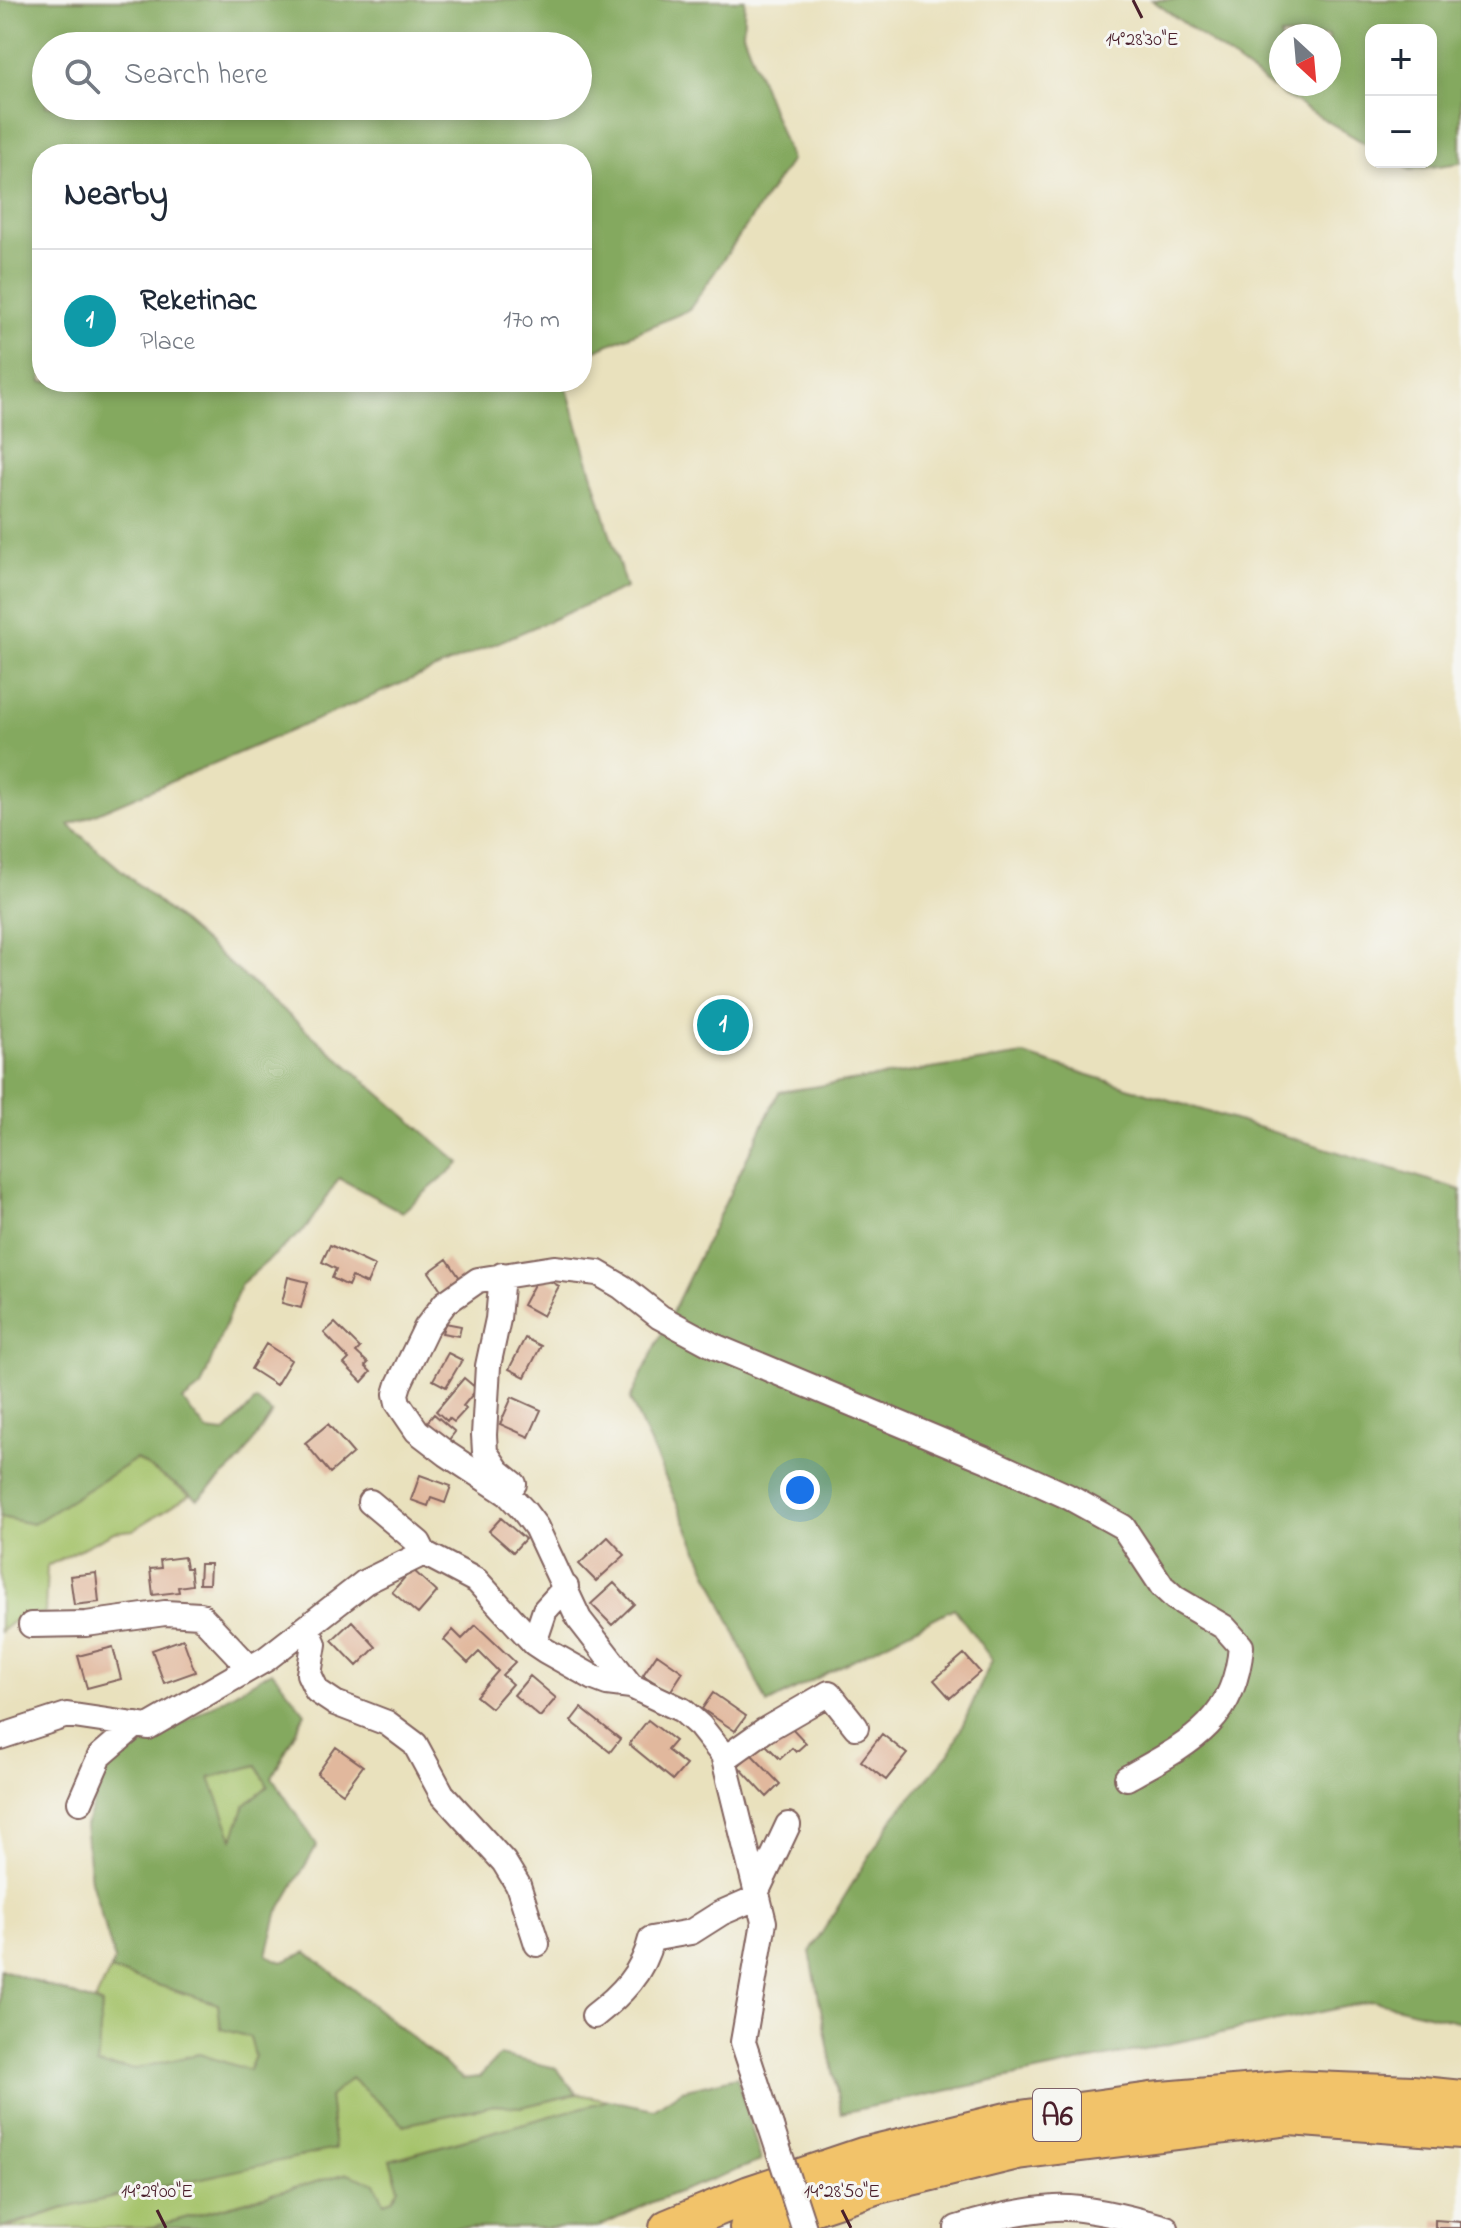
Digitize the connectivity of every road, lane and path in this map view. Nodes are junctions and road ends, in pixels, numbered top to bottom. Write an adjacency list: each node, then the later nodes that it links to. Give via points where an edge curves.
1 (502, 1275): 3 (street, via 484,1404 485,1452 522,1492); 3 (street, via 478,1280 445,1303 426,1328 396,1394 417,1431 508,1494); 15 (street, via 554,1268 598,1273 660,1317 714,1346 992,1462 1123,1527 1162,1586 1224,1627 1241,1646 1239,1673 1222,1709 1189,1743)
2 (370, 1502): 4 (street)
3 (524, 1511): 5 (street)
4 (424, 1553): 7 (street, via 365,1582); 8 (street, via 477,1581)
5 (566, 1587): 8 (street, via 545,1610); 10 (street, via 579,1619)
6 (31, 1625): 9 (street, via 165,1613 200,1615)
7 (307, 1628): 9 (street); 19 (street, via 314,1644 309,1674 317,1691 387,1723 415,1744 442,1794 504,1862 518,1885)
8 (534, 1643): 10 (street, via 594,1678)
9 (250, 1668): 11 (street, via 148,1727)
10 (631, 1686): 14 (street, via 682,1710)
11 (136, 1725): 13 (street, via 67,1715); 16 (street, via 100,1756)
12 (856, 1727): 14 (street, via 829,1693)
13 (0, 1737)
14 (724, 1759): 18 (street)
15 (1127, 1778)
16 (80, 1802)
17 (788, 1825): 18 (street)
18 (758, 1894): 20 (street, via 691,1932 651,1939 627,1989); 25 (street, bridge, via 764,1922 743,2042)
19 (537, 1944)
20 (594, 2016)
21 (1461, 2099): 23 (highway, A6, via 1290,2089 1007,2121 863,2156)
22 (1461, 2130): 24 (highway, A6, via 1290,2117 1017,2151 878,2185)
23 (668, 2228)
24 (748, 2228)
25 (804, 2228)
26 (957, 2228): 27 (street, via 1057,2208)
27 (1166, 2228)

